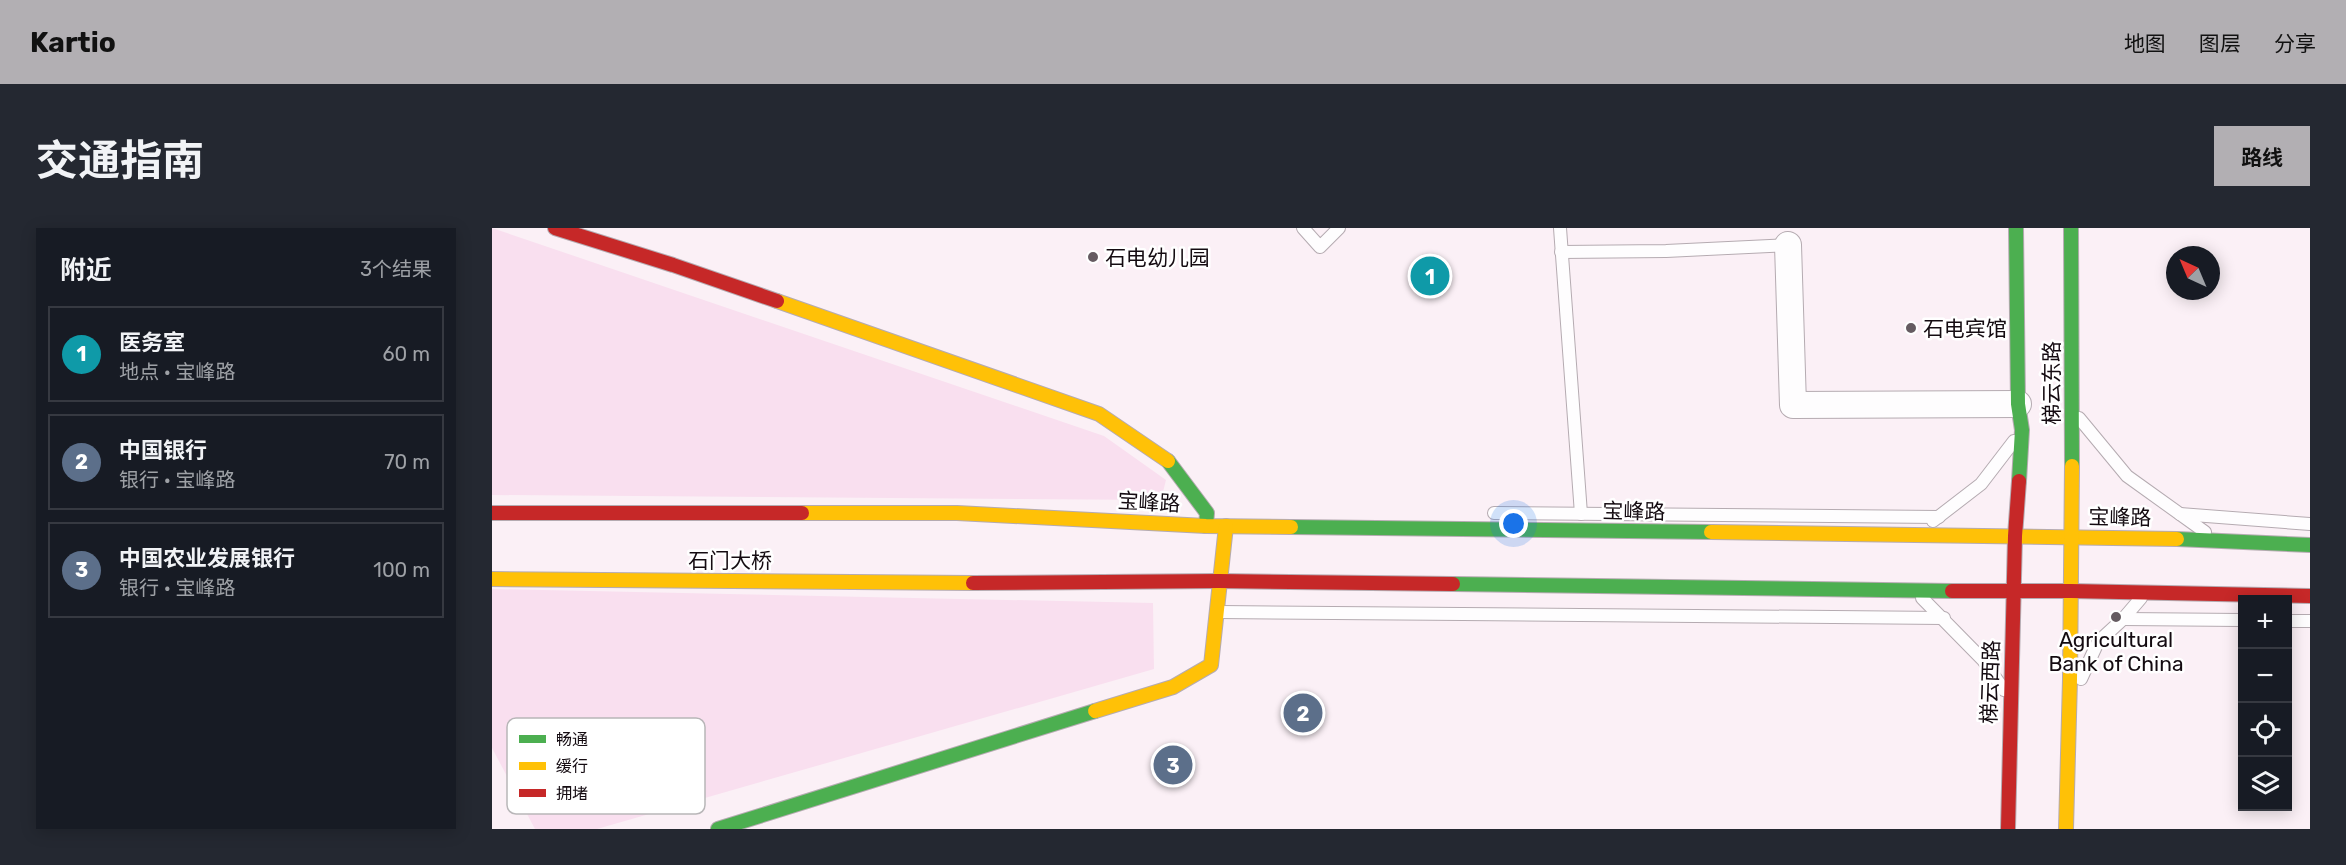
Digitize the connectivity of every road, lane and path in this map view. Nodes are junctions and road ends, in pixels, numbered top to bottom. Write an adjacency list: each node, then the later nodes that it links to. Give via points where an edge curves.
1 (555, 228): 16 (main road, via 673,265 1099,414 1171,463)
2 (1303, 228): 3 (lane, via 1320,247)
3 (1340, 228)
4 (1560, 228): 8 (lane)
5 (2016, 228): 9 (main road, 梯云东路)
6 (2071, 228): 10 (main road, 梯云东路)
7 (1788, 245): 8 (lane); 9 (street, via 1793,405)
8 (1561, 252): 14 (lane)
9 (2018, 404): 11 (main road, 梯云东路)
10 (2073, 411): 15 (lane, via 2127,476); 22 (main road, 梯云东路)
11 (2022, 430): 17 (lane, via 1981,484); 21 (main road, 梯云东路)
12 (492, 513): 16 (main road, 宝峰路)
13 (1476, 513): 14 (lane)
14 (1581, 514): 17 (lane)
15 (2179, 514): 18 (lane); 23 (lane)
16 (1210, 517): 19 (main road, 宝峰路)
17 (1939, 517): 20 (lane)
18 (2310, 524)
19 (1226, 526): 20 (main road, 宝峰路); 26 (main road)
20 (1906, 537): 21 (main road, 宝峰路)
21 (2015, 537): 22 (main road, 宝峰路); 27 (main road, 梯云西路)
22 (2073, 537): 23 (main road, 宝峰路); 29 (main road)
23 (2216, 540): 24 (main road, 宝峰路)
24 (2310, 545)
25 (492, 579): 26 (main road, 石门大桥, via 968,583)
26 (1219, 580): 28 (main road); 32 (main road)
27 (2014, 590): 28 (main road); 29 (main road); 38 (main road, 梯云西路)
28 (1914, 591): 33 (lane)
29 (2071, 591): 30 (main road); 39 (main road)
30 (2145, 593): 31 (main road); 34 (lane)
31 (2310, 596)
32 (1219, 612): 33 (lane); 40 (main road, via 1211,665 1173,687)
33 (1944, 618): 38 (lane, via 1983,660)
34 (2123, 620): 35 (lane); 39 (lane, via 2098,642)
35 (2238, 620)
36 (2292, 621): 37 (lane)
37 (2310, 621)
38 (2010, 698): 41 (main road, 梯云西路)
39 (2071, 699): 42 (main road)
40 (718, 829)
41 (2008, 829)
42 (2066, 829)

